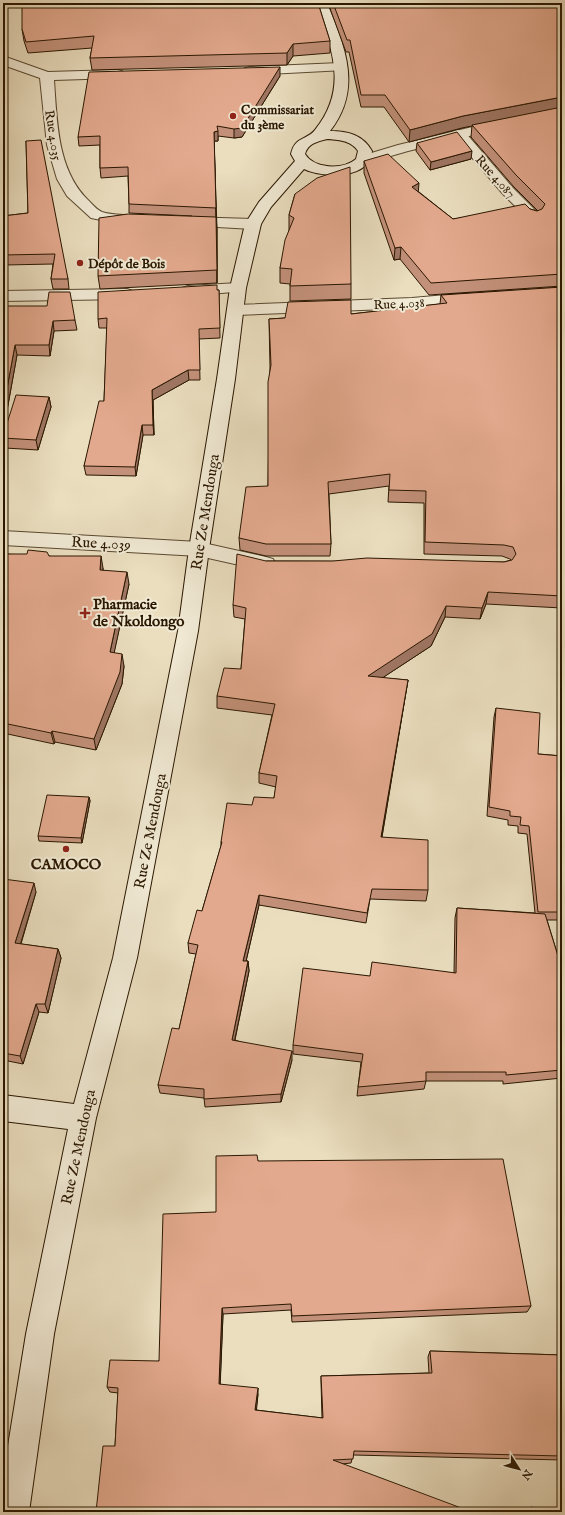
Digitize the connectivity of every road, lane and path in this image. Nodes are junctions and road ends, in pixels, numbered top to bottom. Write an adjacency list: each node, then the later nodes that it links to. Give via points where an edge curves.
1 (321, 3): 3 (main road, via 336,41)
2 (3, 60): 6 (main road)
3 (340, 67): 4 (main road); 9 (main road, via 342,90 335,114)
4 (233, 72)
5 (132, 74): 6 (main road)
6 (47, 76): 13 (main road, Rue 4.035, via 52,138 60,170 78,200 95,214 114,219)
7 (512, 122): 8 (main road)
8 (460, 134): 10 (main road, via 403,148); 12 (main road, Rue 4.087)
9 (317, 137): 10 (main road, via 344,136 352,139); 11 (main road, via 299,148)
10 (363, 154): 11 (main road, via 357,166 334,172 316,169)
11 (302, 162): 15 (main road, Rue Ze Mendouga, via 264,205)
12 (534, 217)
13 (151, 220)
14 (173, 221): 15 (main road)
15 (253, 224): 16 (main road, Rue Ze Mendouga)
16 (238, 288): 17 (main road); 21 (main road, Rue Ze Mendouga)
17 (175, 292)
18 (143, 293): 19 (main road)
19 (3, 296)
20 (487, 297): 21 (main road, Rue 4.038)
21 (236, 310): 23 (main road, Rue Ze Mendouga)
22 (3, 538): 23 (main road, Rue 4.039)
23 (199, 549): 24 (main road, Rue 4.039, via 266,564); 26 (main road, Rue Ze Mendouga, via 188,631 125,958)
24 (281, 564)
25 (3, 1108): 26 (main road)
26 (83, 1118): 27 (main road, Rue Ze Mendouga, via 40,1334)
27 (12, 1512)

